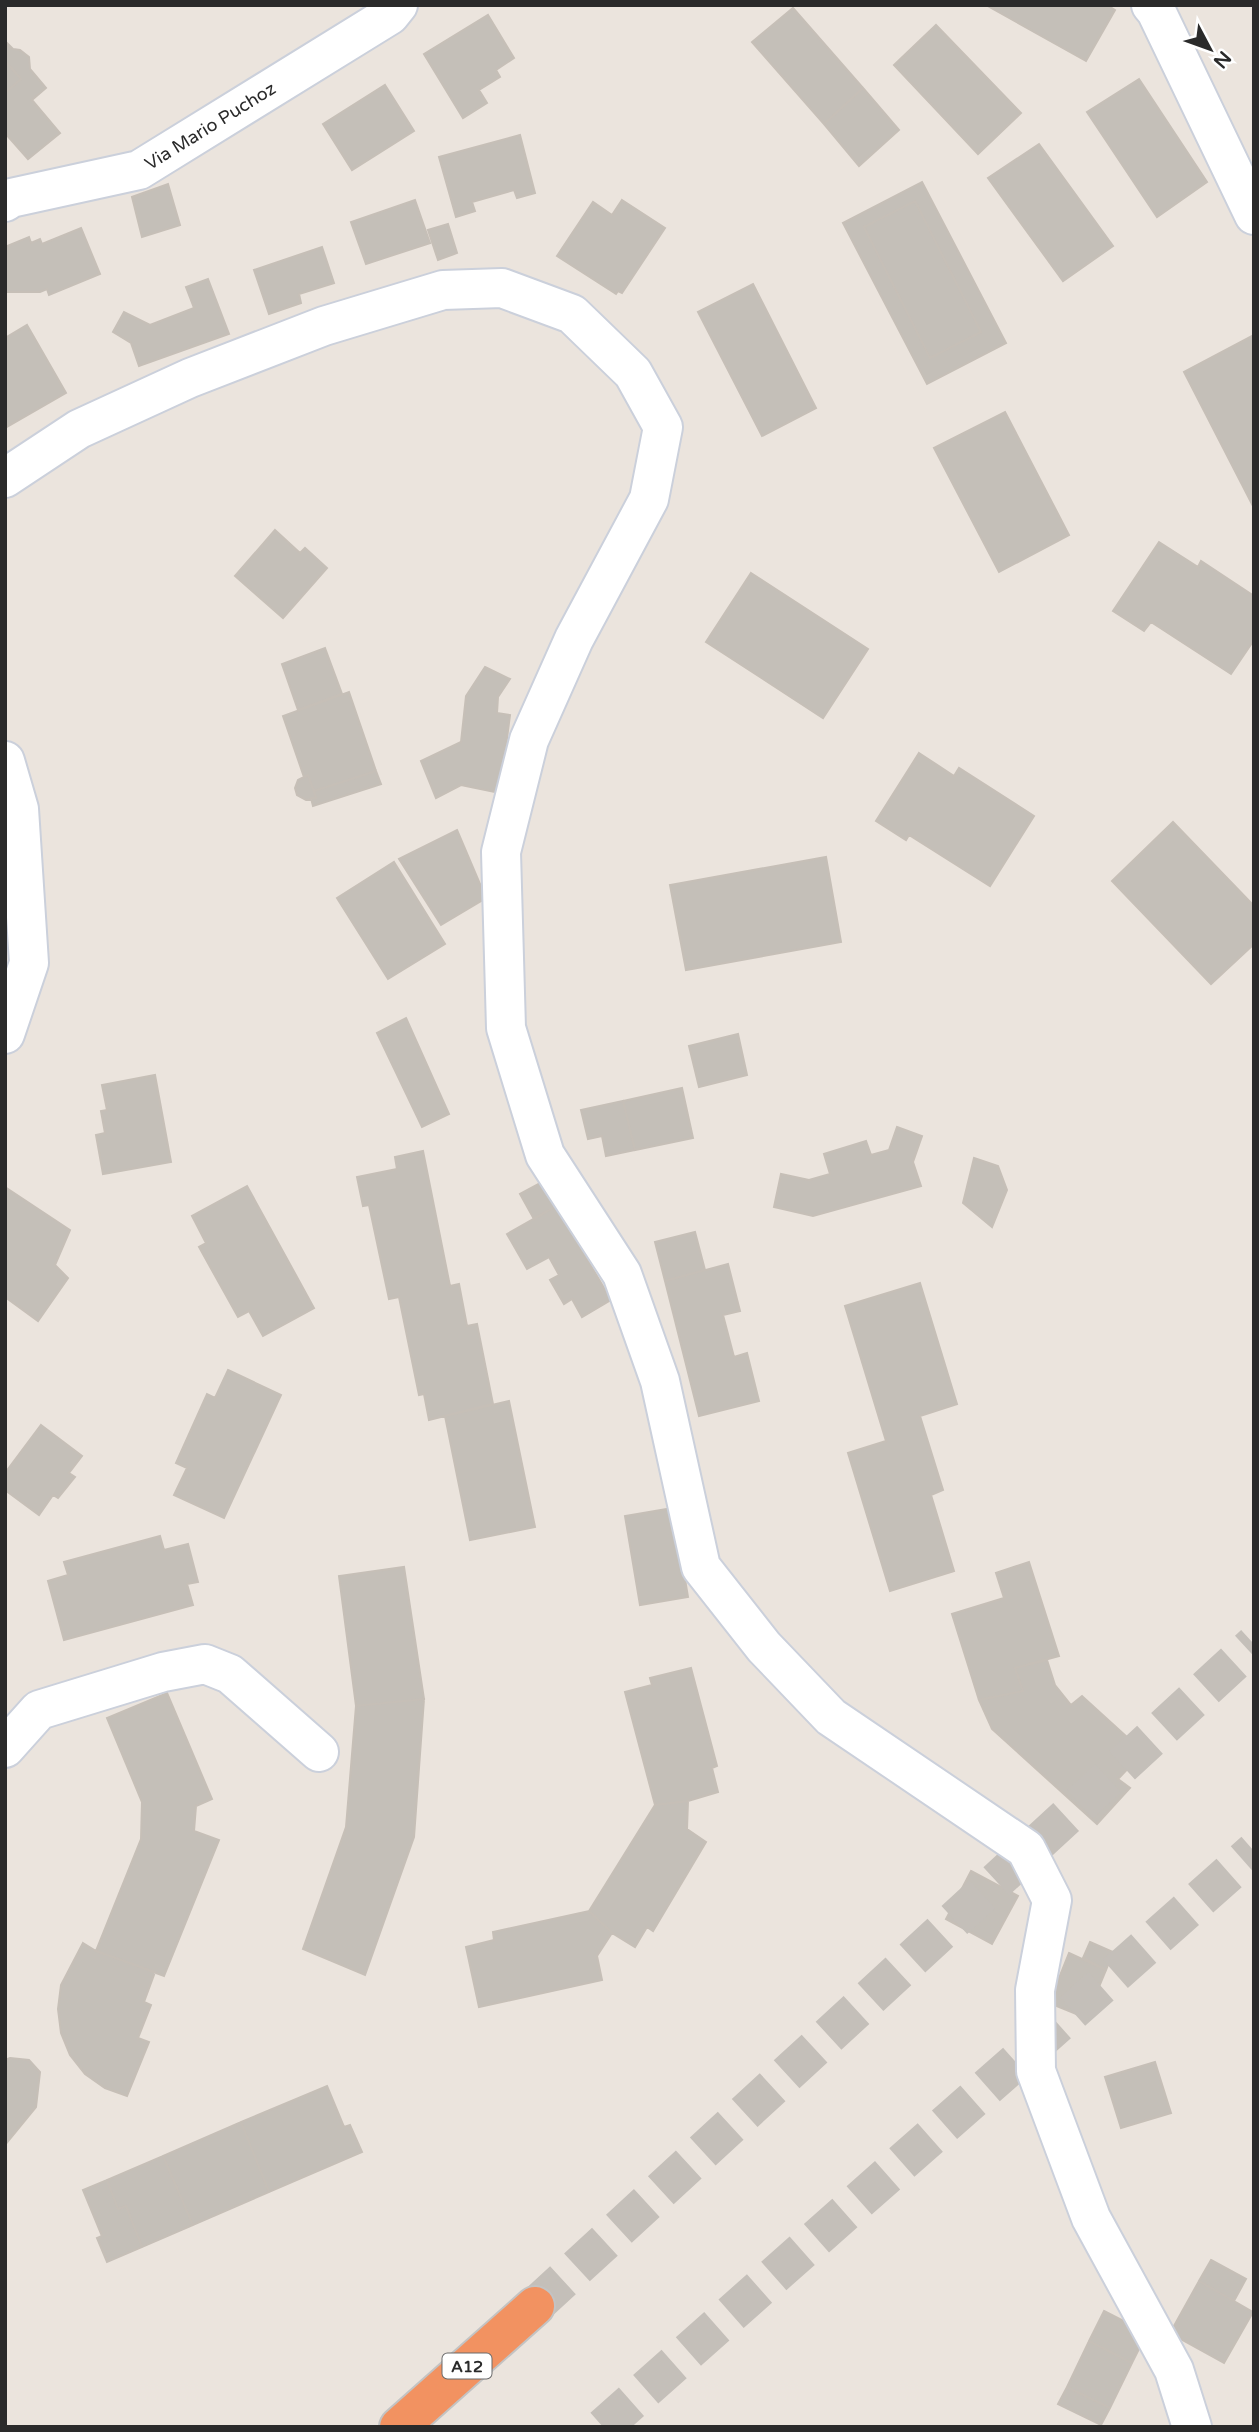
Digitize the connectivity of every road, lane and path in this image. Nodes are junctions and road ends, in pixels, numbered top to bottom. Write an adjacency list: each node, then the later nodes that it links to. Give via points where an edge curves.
1 (398, 5): 3 (street, Via Mario Puchoz, via 390,15 139,170)
2 (1151, 5): 4 (street)
3 (5, 202)
4 (1254, 215)
5 (5, 478): 12 (street, via 79,429 190,378 324,326 443,290 502,288 572,314 633,373 663,427 649,499 574,639 529,740 501,852 506,1028 545,1155 622,1274 660,1381 701,1567 764,1647 831,1717 1026,1849 1052,1900 1035,1990 1035,2071 1091,2218 1174,2370)
6 (5, 761): 7 (street, via 19,809 29,963)
7 (5, 1034)
8 (5, 1748): 9 (street, via 39,1710 163,1672 205,1664 230,1674)
9 (319, 1752)
10 (535, 2306): 11 (highway, A12)
11 (399, 2427)
12 (1192, 2427)

